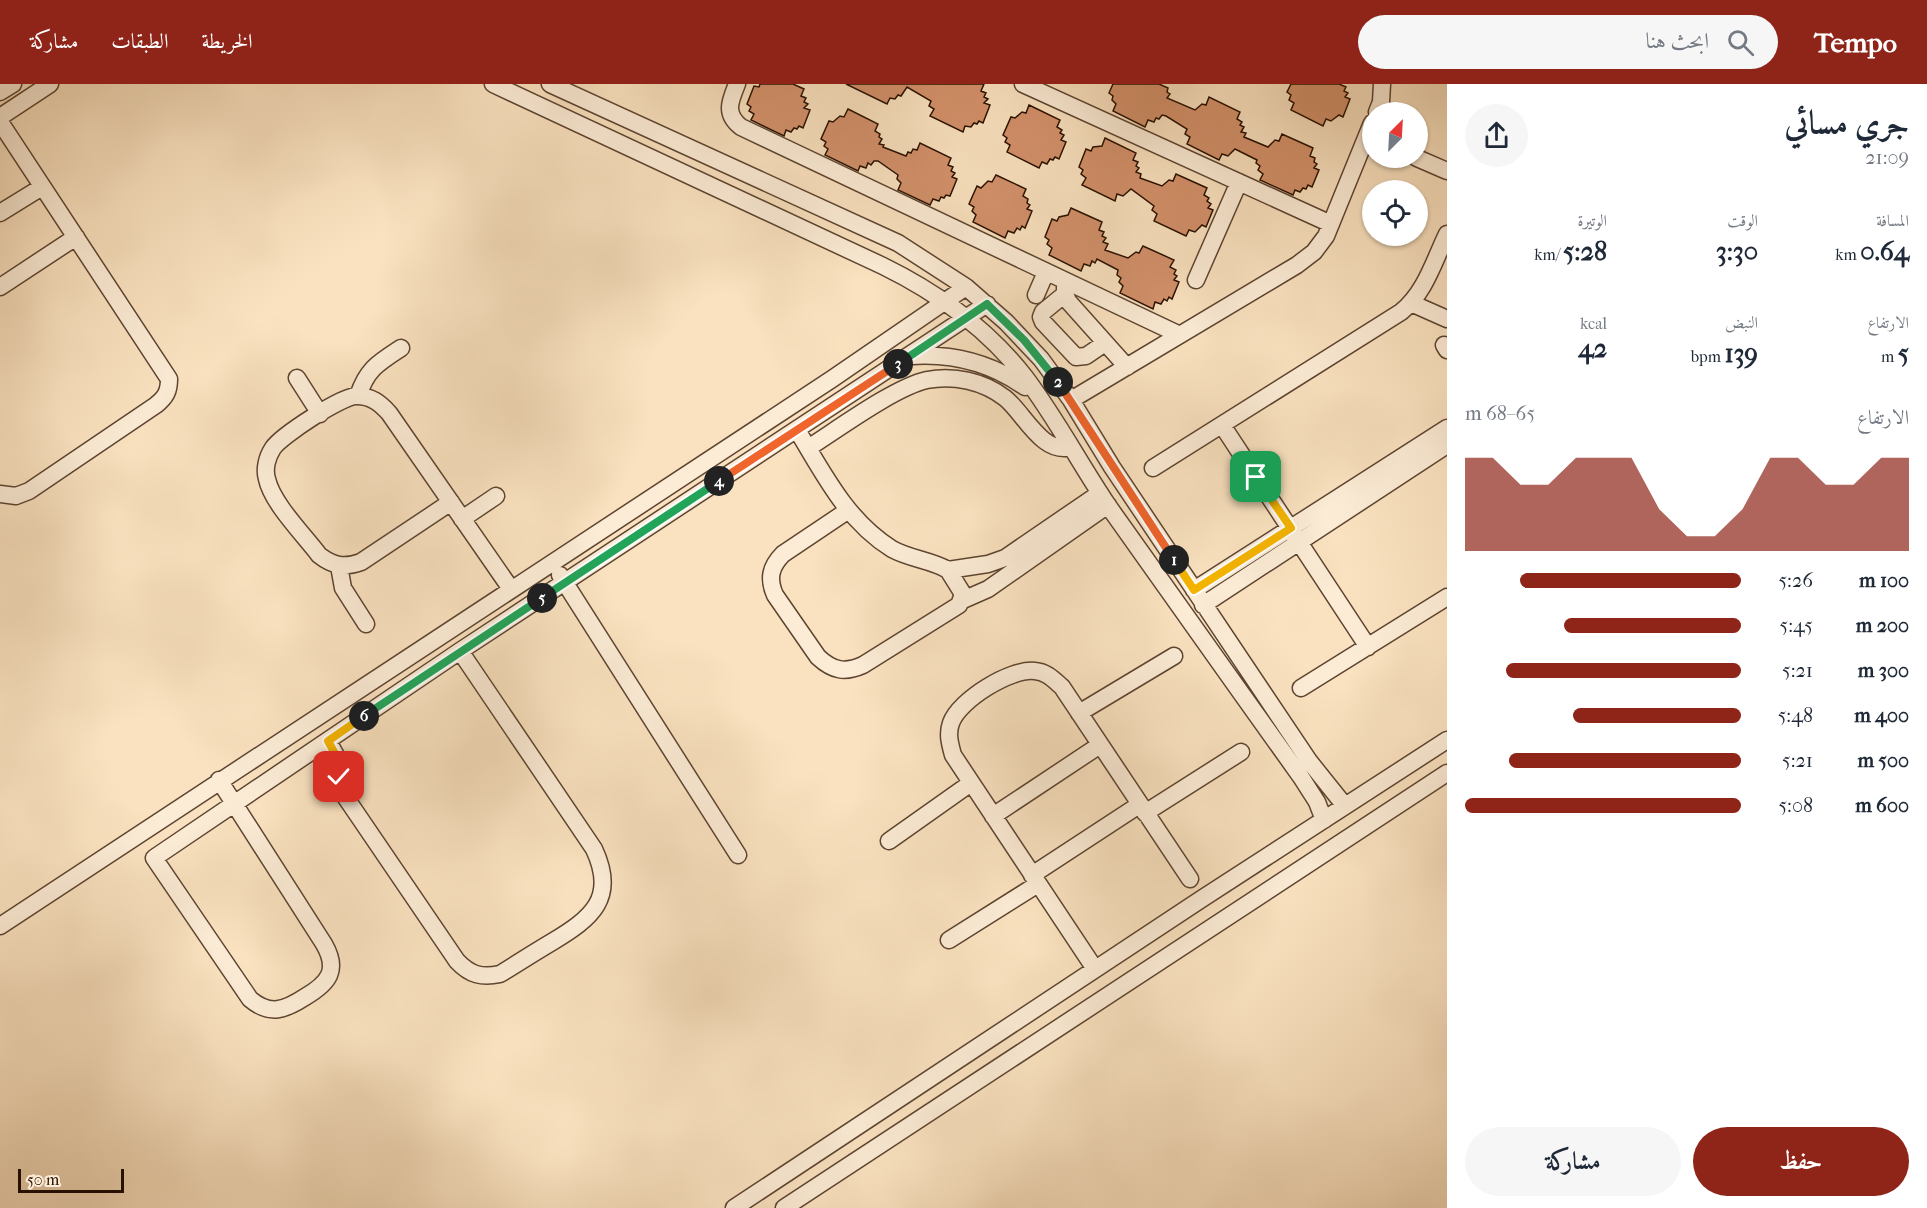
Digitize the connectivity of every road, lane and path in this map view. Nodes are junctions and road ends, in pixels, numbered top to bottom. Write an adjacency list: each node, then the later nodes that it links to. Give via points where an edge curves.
1 (13, 84): 8 (street)
2 (50, 84): 10 (street)
3 (493, 84): 27 (street, via 883,266)
4 (737, 84): 21 (street, via 729,114 741,128)
5 (1023, 84): 15 (street)
6 (1382, 84): 9 (street)
7 (555, 85): 24 (street, via 890,239)
8 (0, 92)
9 (1381, 102)
10 (0, 117)
11 (0, 122): 16 (street)
12 (1362, 148): 18 (street)
13 (1428, 163): 14 (street)
14 (1447, 171)
15 (1239, 182): 18 (street); 22 (street)
16 (42, 186): 17 (street); 20 (street)
17 (0, 213)
18 (1331, 224): 32 (street, via 1320,245 1306,259)
19 (1447, 234): 28 (street)
20 (76, 237): 23 (street); 49 (street, via 164,370 169,389 156,405 29,492 16,496)
21 (1046, 272): 25 (street); 26 (street)
22 (1196, 280)
23 (0, 287)
24 (966, 287): 27 (street); 29 (street)
25 (1065, 288): 32 (street); 33 (street); 33 (street, via 1043,312 1043,322 1076,357 1086,356)
26 (1036, 295)
27 (945, 301): 30 (street); 56 (street)
28 (1411, 303): 31 (street); 42 (street)
29 (987, 304): 30 (street); 40 (street, via 1041,359)
30 (967, 318): 35 (street); 39 (street, via 1007,356)
31 (1447, 319)
32 (1180, 335): 36 (street)
33 (1105, 342): 36 (street)
34 (400, 348): 38 (street, via 373,367)
35 (910, 356): 39 (street, via 946,355 980,363 1012,378); 44 (street)
36 (1127, 367): 40 (street)
37 (297, 378): 41 (street)
38 (358, 396): 41 (street, via 342,398); 52 (street, via 389,412)
39 (1040, 399): 46 (street)
40 (1071, 400): 61 (street)
41 (320, 414): 57 (street, via 272,448 266,462 267,478 273,493 319,555)
42 (1222, 425): 48 (street); 55 (street)
43 (1447, 428): 55 (street)
44 (797, 430): 47 (street); 59 (street)
45 (1447, 445): 55 (street)
46 (1071, 447): 47 (street, via 1060,449 1049,444 995,391 950,378 926,380 904,388); 51 (street)
47 (808, 448): 53 (street)
48 (1153, 468)
49 (0, 494)
50 (496, 496): 54 (street)
51 (1104, 499): 58 (street, via 1005,558); 63 (street, via 988,589); 82 (street, via 1301,777)
52 (451, 502): 54 (street); 57 (street, via 361,561)
53 (847, 511): 58 (street, via 891,548); 63 (street, via 783,554 771,573 775,595 827,666 852,670 863,665)
54 (462, 519): 60 (street)
55 (1295, 535): 61 (street); 64 (street); 66 (street)
56 (552, 562): 59 (street); 60 (street)
57 (339, 566): 65 (street, via 343,588)
58 (948, 570): 63 (street)
59 (565, 582): 67 (street); 84 (street)
60 (511, 589): 76 (street)
61 (1194, 590): 64 (street)
62 (1447, 597): 66 (street)
63 (963, 600)
64 (1203, 605): 79 (street, via 1320,777)
65 (366, 624)
66 (1368, 647): 69 (street)
67 (460, 651): 72 (street); 72 (street, via 601,865 600,898 592,914 579,925 500,974 482,976 465,970 342,792 339,761)
68 (1174, 656): 70 (street)
69 (1301, 688)
70 (1079, 713): 73 (street); 77 (street, via 1062,687 1037,671 1022,671 968,700 950,725 949,740 953,755)
71 (1447, 740): 79 (street)
72 (328, 741): 78 (street)
73 (1100, 745): 80 (street); 81 (street)
74 (1241, 752): 80 (street)
75 (1447, 773): 91 (street)
76 (219, 780): 78 (street); 87 (street)
77 (971, 783): 81 (street); 83 (street)
78 (235, 806): 78 (street, via 330,955 332,968 328,980 286,1009 267,1010 250,999 154,858)
79 (1345, 806): 82 (street)
80 (1142, 809): 85 (street); 86 (street)
81 (993, 816): 86 (street)
82 (1324, 820): 89 (street)
83 (889, 841)
84 (738, 855)
85 (1190, 879)
86 (1035, 880): 88 (street); 89 (street)
87 (0, 926)
88 (949, 940)
89 (1095, 969): 90 (street)
90 (969, 1053): 91 (street); 92 (street)
91 (985, 1078): 93 (street)
92 (734, 1208)
93 (784, 1208)

